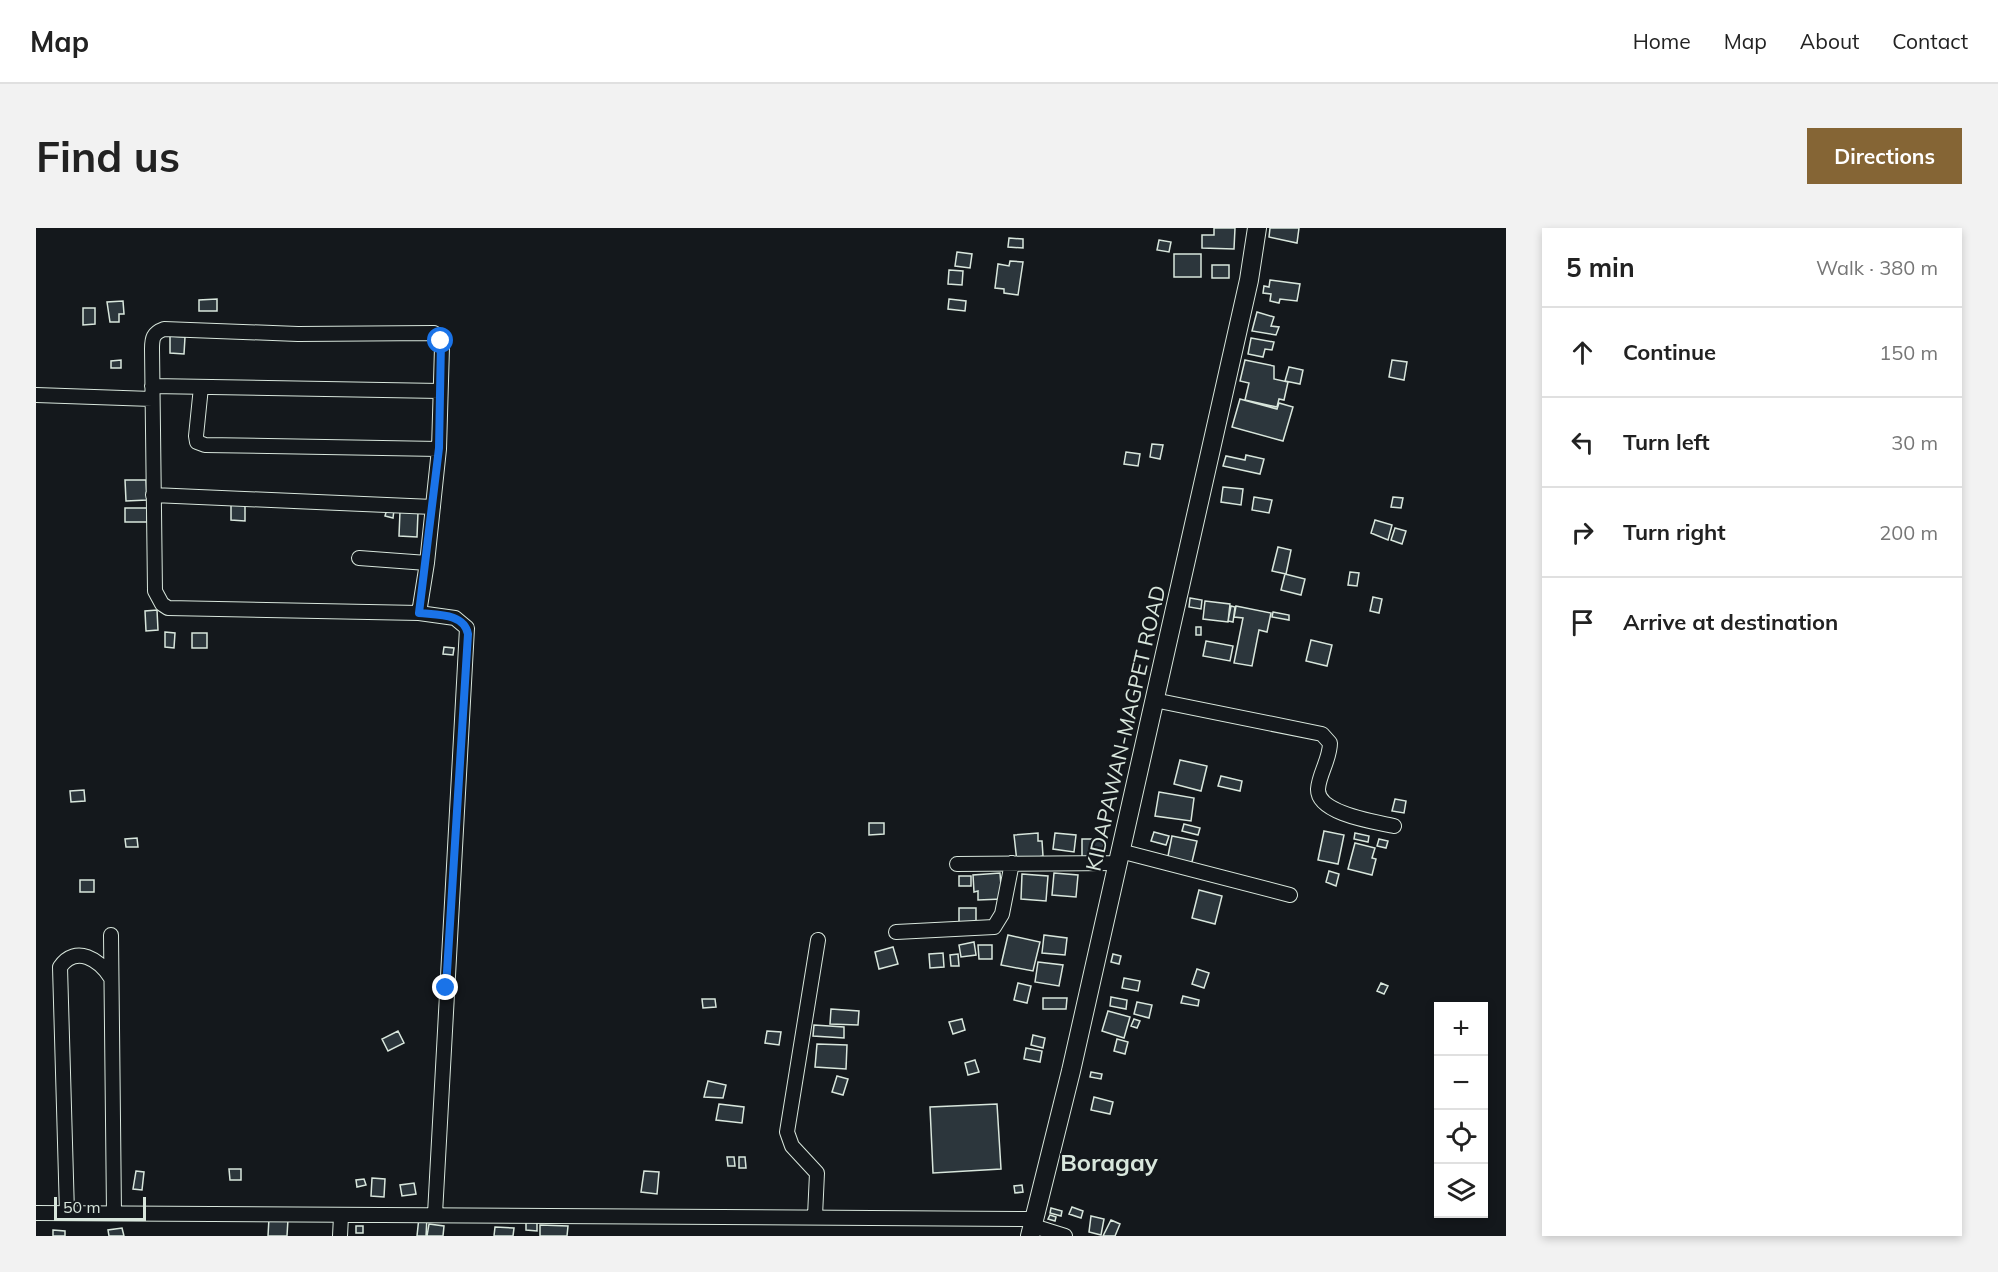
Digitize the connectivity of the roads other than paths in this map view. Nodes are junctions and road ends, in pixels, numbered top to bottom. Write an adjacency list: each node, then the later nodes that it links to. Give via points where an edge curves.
1 (1257, 228): 12 (main road, KIDAPAWAN-MAGPET ROAD, via 1249,280)
2 (201, 387): 3 (street); 4 (street); 6 (street, via 196,436 197,442 205,446)
3 (440, 391): 4 (street, via 441,341 434,333 298,334 164,329 154,334 152,340); 6 (street)
4 (152, 392): 5 (street); 7 (street)
5 (36, 395)
6 (439, 448): 8 (street)
7 (153, 495): 8 (street); 11 (street, via 155,591 168,608)
8 (433, 507): 10 (street)
9 (358, 558): 10 (street)
10 (427, 563): 11 (street)
11 (419, 613): 25 (street, via 455,618 464,624 468,634)
12 (1154, 700): 13 (street, via 1322,734 1330,743 1318,788 1325,804 1340,812); 14 (main road, KIDAPAWAN-MAGPET ROAD)
13 (1394, 826)
14 (1119, 857): 15 (street); 17 (street); 28 (main road, KIDAPAWAN-MAGPET ROAD)
15 (1012, 863): 16 (street); 18 (street, via 1002,914 994,927)
16 (957, 864)
17 (1290, 895)
18 (896, 932)
19 (111, 935): 21 (street)
20 (818, 940): 27 (street, via 787,1132 792,1146 817,1173)
21 (111, 978): 23 (street, via 102,964 85,956 73,957 60,967); 24 (street)
22 (36, 1213): 23 (street)
23 (67, 1213): 24 (street)
24 (114, 1214): 26 (street)
25 (435, 1214): 26 (street); 27 (street)
26 (341, 1216): 29 (street)
27 (815, 1216): 28 (street)
28 (1033, 1227): 30 (street)
29 (340, 1236)
30 (1065, 1236)

